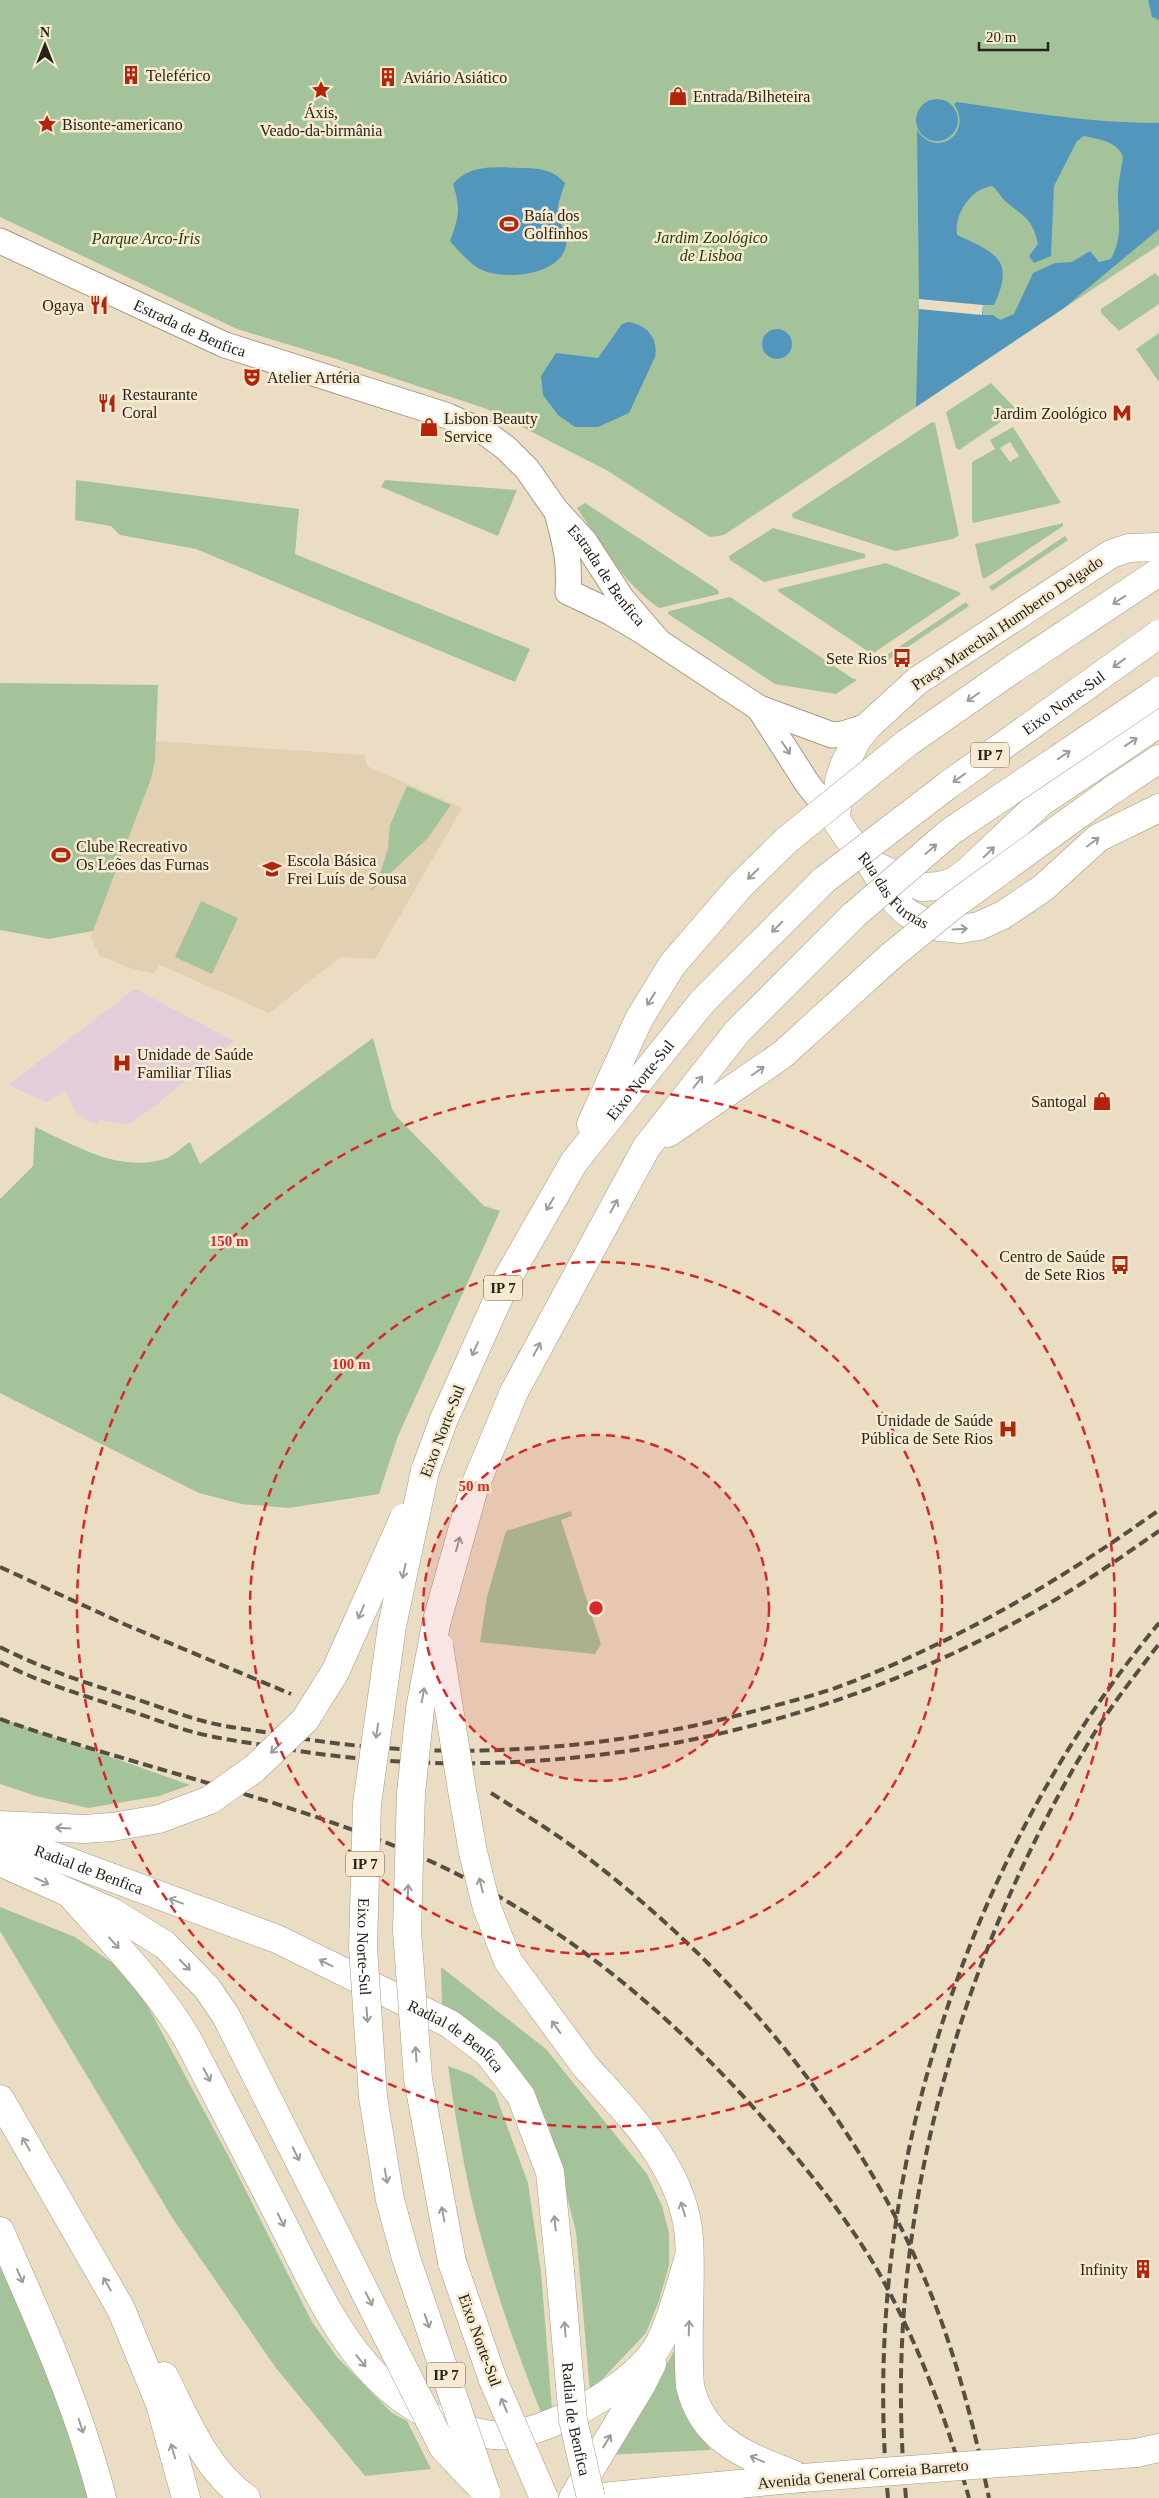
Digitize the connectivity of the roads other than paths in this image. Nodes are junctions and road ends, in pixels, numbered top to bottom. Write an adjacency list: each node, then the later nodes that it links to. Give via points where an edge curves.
1 (0, 241): 2 (street, Estrada de Benfica, via 225,345 474,427 516,457)
2 (556, 509): 5 (street, Estrada de Benfica, via 568,550); 7 (street, Estrada de Benfica, via 585,542 622,599)
3 (1159, 547): 11 (main road, Praça Marechal Humberto Delgado, via 1129,548 1111,554 917,681)
4 (1159, 572): 17 (main road, one-way to 17, bridge, via 907,744 788,840 740,886 672,965 639,1018)
5 (568, 592): 7 (street, Rua das Furnas, via 610,612)
6 (1159, 634): 17 (main road, Eixo Norte-Sul / IP 7, one-way to 17, bridge, via 948,785 824,880 703,1001)
7 (658, 641): 9 (street, Rua das Furnas)
8 (1159, 691): 16 (main road, Eixo Norte-Sul / IP 7, one-way to 8, bridge, via 737,1032 854,915 950,832)
9 (759, 708): 11 (street, Rua das Furnas, via 832,735); 14 (street, Rua das Furnas, one-way to 14, via 807,783)
10 (1159, 723): 15 (main road, one-way to 10, via 922,887 953,882 1040,803)
11 (868, 726): 14 (main road, Praça Marechal Humberto Delgado, via 844,765)
12 (1159, 759): 16 (main road, one-way to 12, bridge, via 782,1055 891,956 955,904)
13 (1159, 808): 15 (main road, Rua das Furnas, one-way to 13, via 891,897 906,912 931,926 970,928 1004,915 1043,888 1098,838)
14 (836, 820): 15 (main road, Rua das Furnas)
15 (870, 863)
16 (646, 1148): 19 (main road, Eixo Norte-Sul / IP 7, one-way to 16, via 474,1488 514,1392)
17 (574, 1162): 18 (main road, Eixo Norte-Sul / IP 7, one-way to 18, via 507,1279 444,1419)
18 (425, 1471): 20 (main road, one-way to 20, bridge, via 335,1672 305,1720 255,1768 210,1800 159,1819 84,1829); 31 (main road, Eixo Norte-Sul / IP 7, one-way to 31, bridge, via 392,1626 367,1804 364,1957 372,2097 390,2200 406,2258)
19 (436, 1624): 26 (main road, one-way to 19, bridge, via 686,2218 671,2175 641,2130 585,2066 508,1961 487,1908 473,1852); 35 (main road, Eixo Norte-Sul / IP 7, one-way to 19, bridge, via 493,2380 452,2262 418,2079 407,1930 411,1793 420,1709)
20 (0, 1824)
21 (0, 1836): 37 (main road, Radial de Benfica, one-way to 21, bridge, via 573,2420 550,2172 520,2096 488,2054 450,2024 277,1939)
22 (7, 1865): 23 (main road, Radial de Benfica, one-way to 23)
23 (70, 1894): 28 (main road, one-way to 28, via 166,2004 188,2038 330,2317 363,2364 405,2402 436,2420 472,2432 488,2436 521,2434 557,2421 605,2395 636,2370); 31 (main road, Radial de Benfica, one-way to 31, bridge, via 139,1927 165,1946 207,1988 226,2016 443,2447)
24 (0, 2099): 27 (main road, one-way to 24)
25 (0, 2231): 32 (main road, one-way to 32, via 75,2410)
26 (689, 2257): 28 (main road); 30 (main road, one-way to 26, via 740,2452 702,2418 694,2402 688,2366)
27 (121, 2309): 33 (main road, one-way to 27, via 157,2395); 34 (main road, via 156,2360 214,2467 230,2487)
28 (659, 2344): 36 (main road, one-way to 28, via 642,2384)
29 (1151, 2452): 30 (main road, Avenida General Correia Barreto, bridge)
30 (802, 2478): 37 (main road, Avenida General Correia Barreto)
31 (487, 2495)
32 (102, 2498)
33 (186, 2498)
34 (246, 2498)
35 (544, 2498)
36 (572, 2498)
37 (591, 2498)

